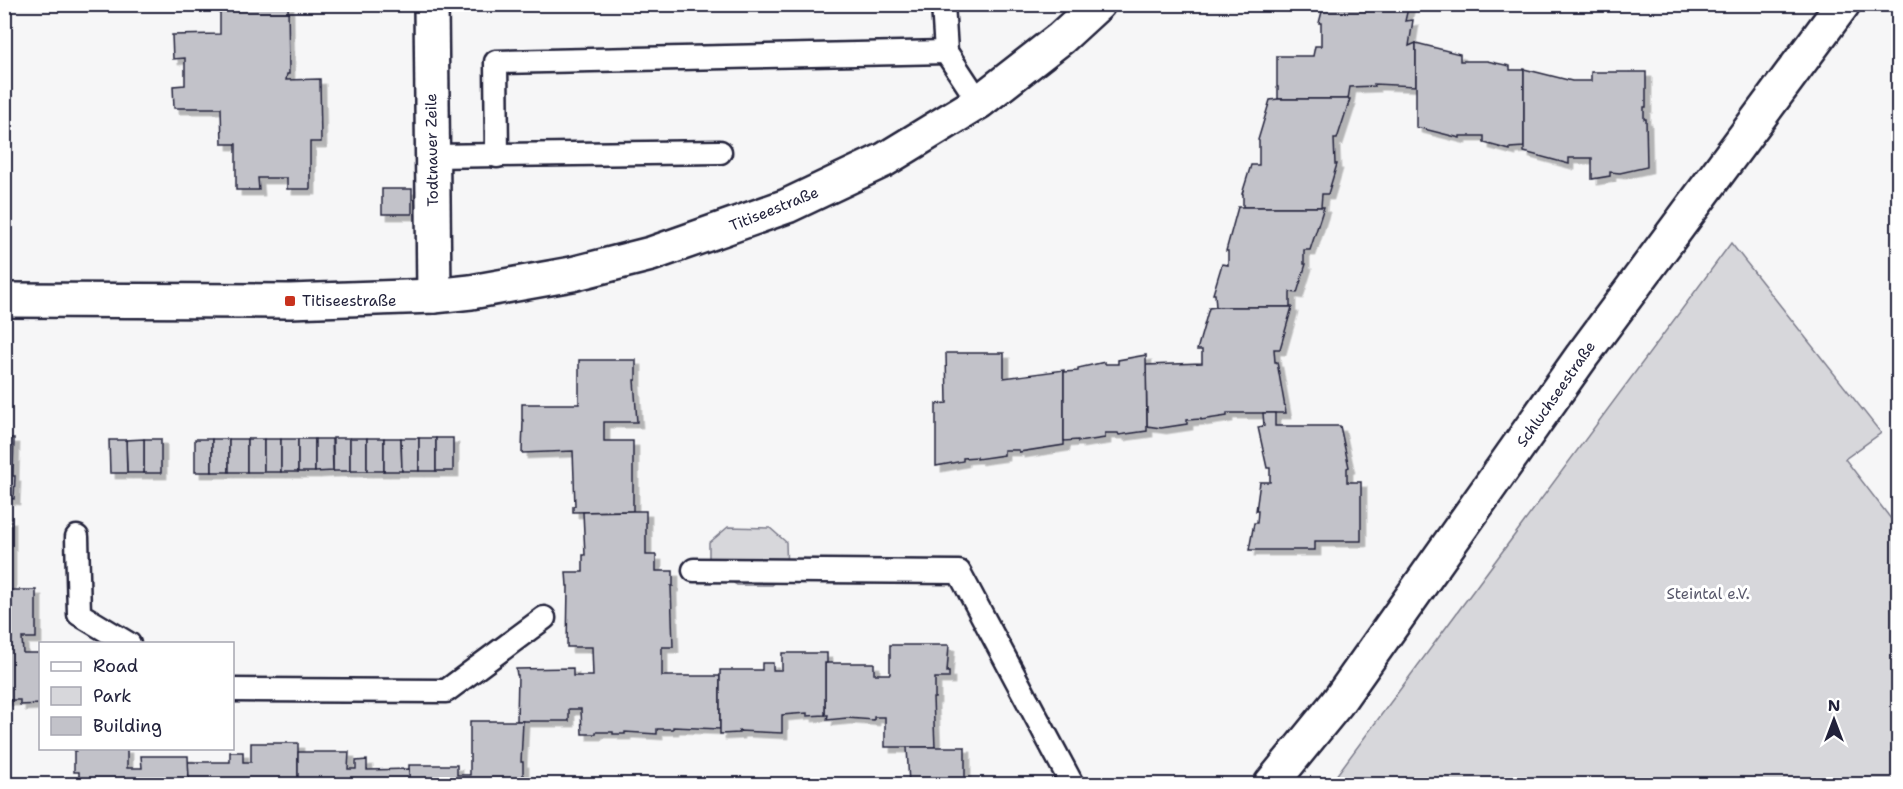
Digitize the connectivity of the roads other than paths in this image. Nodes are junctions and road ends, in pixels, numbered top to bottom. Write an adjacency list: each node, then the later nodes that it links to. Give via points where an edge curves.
1 (431, 4): 8 (street, Todtnauer Zeile)
2 (943, 4): 5 (lane)
3 (1098, 4): 6 (street, Titiseestraße)
4 (1843, 4): 18 (street, Schluchseestraße, via 1582,356 1337,703)
5 (946, 52): 6 (lane); 9 (lane, via 496,62)
6 (979, 102): 10 (street, Titiseestraße, via 884,160 824,189 661,251 572,274)
7 (720, 152): 9 (lane)
8 (432, 156): 9 (lane); 10 (street, Todtnauer Zeile)
9 (497, 156)
10 (434, 296): 11 (street, Titiseestraße, via 290,301)
11 (4, 300)
12 (77, 537): 15 (lane, via 79,614)
13 (694, 570): 17 (lane, via 959,572)
14 (544, 618): 16 (lane, via 446,691)
15 (126, 642)
16 (234, 690)
17 (1072, 784)
18 (1271, 784)

